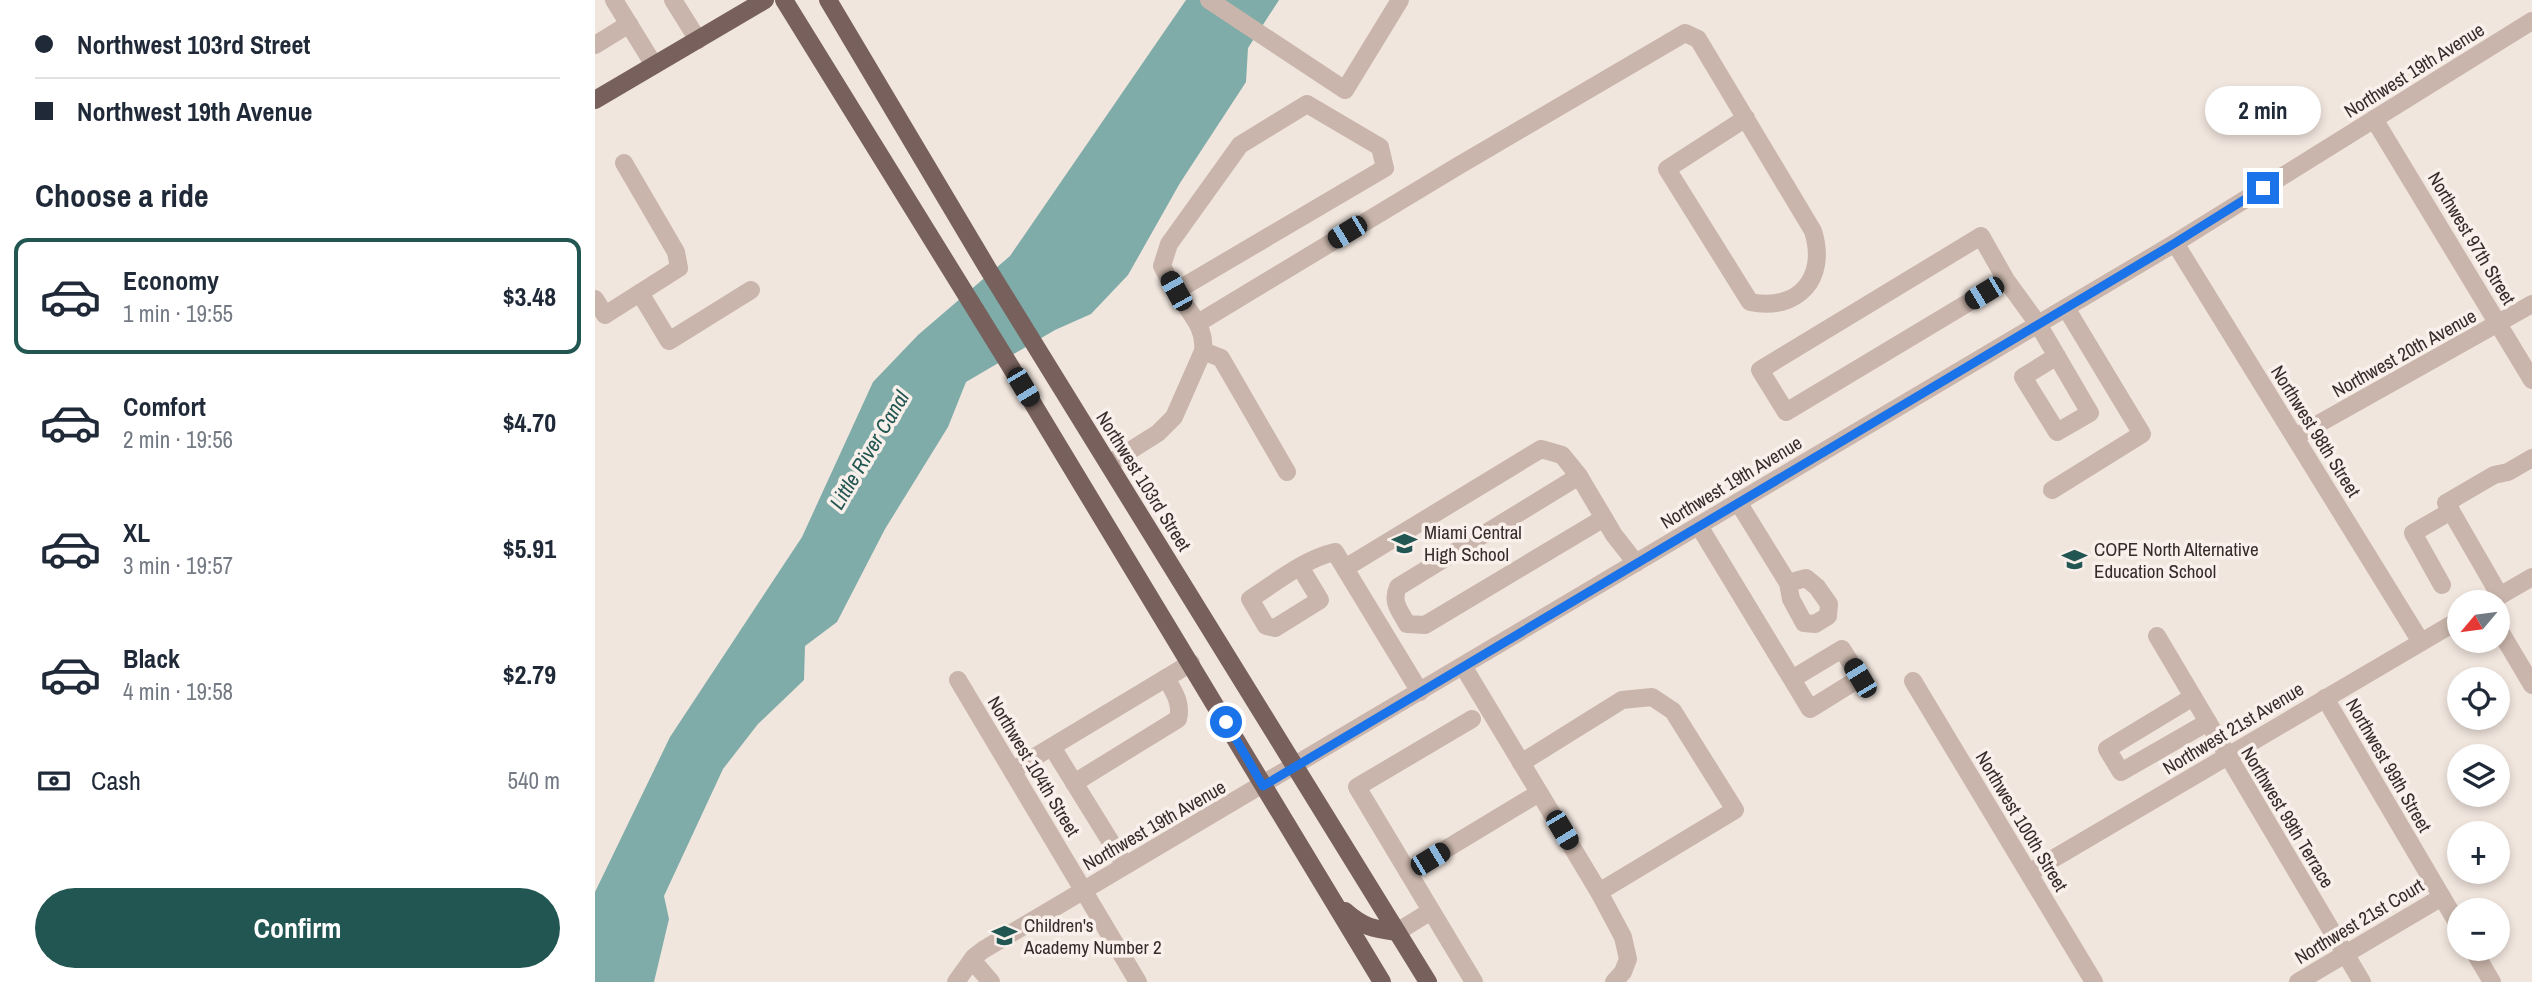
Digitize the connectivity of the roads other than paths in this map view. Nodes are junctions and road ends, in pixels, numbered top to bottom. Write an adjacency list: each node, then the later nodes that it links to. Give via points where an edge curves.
1 (614, 0): 9 (street)
2 (673, 0): 10 (street)
3 (765, 0): 10 (main road)
4 (784, 0): 53 (main road)
5 (828, 0): 33 (main road, Northwest 103rd Street)
6 (1209, 0): 7 (street, via 1345,90)
7 (1400, 0)
8 (2532, 20): 15 (street, Northwest 19th Avenue)
9 (631, 29): 11 (street); 12 (street)
10 (698, 40): 12 (main road)
11 (595, 45)
12 (654, 65): 13 (main road)
13 (595, 100)
14 (1746, 118): 14 (street, via 1819,248 1813,279 1783,304 1750,302 1667,169); 25 (street, via 1697,39 1685,33)
15 (2374, 119): 17 (street, Northwest 19th Avenue); 27 (street, Northwest 97th Street)
16 (624, 163): 21 (street, via 675,252 679,268)
17 (2175, 243): 24 (street, Northwest 19th Avenue); 31 (street, Northwest 98th Street)
18 (2006, 280): 18 (street, via 1981,236 1760,370 1786,412); 26 (street)
19 (751, 290): 21 (street, via 669,341)
20 (1176, 291): 20 (street, via 1162,266 1169,244 1240,145 1307,104 1380,147 1385,168); 25 (street)
21 (640, 293): 22 (street, via 605,315)
22 (596, 302)
23 (2532, 304): 27 (street, Northwest 20th Avenue)
24 (2066, 308): 26 (street, Northwest 19th Avenue); 36 (street, via 2142,434)
25 (1198, 323): 28 (street)
26 (2038, 324): 29 (street); 37 (street, Northwest 19th Avenue)
27 (2499, 324): 30 (street, Northwest 97th Street); 31 (street, Northwest 20th Avenue)
28 (1203, 351): 33 (street, via 1174,417 1158,433); 34 (street, via 1221,358)
29 (2057, 356)
30 (2532, 380)
31 (2295, 437): 51 (street, Northwest 98th Street)
32 (2532, 458): 38 (street, via 2446,503)
33 (1109, 464): 68 (main road, Northwest 103rd Street)
34 (1287, 472)
35 (1579, 476): 39 (street); 39 (street, via 1398,587 1396,605 1408,624 1425,625); 43 (street, via 1562,455 1541,449)
36 (2052, 490)
37 (1738, 502): 40 (street, Northwest 19th Avenue); 45 (street)
38 (2451, 511): 46 (street, via 2413,533); 47 (street)
39 (1604, 518): 41 (street)
40 (1699, 526): 41 (street, Northwest 19th Avenue); 56 (street)
41 (1636, 563): 54 (street, Northwest 19th Avenue)
42 (1300, 567): 43 (street, via 1335,552)
43 (1345, 568): 60 (street)
44 (2532, 577): 48 (street)
45 (1788, 583)
46 (2442, 585)
47 (2490, 590)
48 (2510, 590)
49 (2447, 627): 51 (street, Northwest 21st Avenue)
50 (2157, 636): 61 (street, Northwest 99th Terrace)
51 (2421, 642): 62 (street, Northwest 21st Avenue)
52 (2510, 648): 59 (street)
53 (1191, 663): 55 (street); 71 (main road)
54 (1463, 666): 60 (street, Northwest 19th Avenue); 67 (street)
55 (1166, 678): 65 (street); 70 (street, via 1177,695 1178,719)
56 (1792, 679)
57 (958, 680): 69 (street, Northwest 104th Street)
58 (1913, 681): 75 (street, Northwest 100th Street)
59 (2532, 685)
60 (1420, 692): 68 (street, Northwest 19th Avenue)
61 (2193, 697): 64 (street, Northwest 99th Terrace); 64 (street, via 2107,749 2122,772)
62 (2325, 698): 66 (street, Northwest 21st Avenue); 78 (street, Northwest 99th Street)
63 (1472, 719): 74 (street, via 1357,787)
64 (2208, 722): 66 (street, Northwest 99th Terrace)
65 (1052, 747): 69 (street); 70 (street)
66 (2228, 756): 75 (street, Northwest 21st Avenue); 83 (street, Northwest 99th Terrace)
67 (1521, 762): 72 (street); 77 (street, via 1622,700 1652,697 1673,711 1735,810)
68 (1296, 767): 71 (street, Northwest 19th Avenue); 82 (main road, Northwest 103rd Street)
69 (1013, 770): 76 (street, Northwest 104th Street)
70 (1074, 783): 73 (street)
71 (1263, 786): 73 (street, Northwest 19th Avenue); 79 (main road)
72 (1539, 793): 74 (street); 77 (street)
73 (1125, 865): 76 (street, Northwest 19th Avenue)
74 (1408, 872): 81 (street)
75 (2029, 873): 93 (street, Northwest 100th Street)
76 (1084, 890): 84 (street, Northwest 19th Avenue); 89 (street, Northwest 104th Street)
77 (1599, 892): 86 (street, via 1626,948)
78 (2442, 897): 80 (street, Northwest 99th Street); 83 (street, Northwest 21st Court)
79 (1332, 899): 82 (main road, via 1360,925); 90 (main road)
80 (2447, 906)
81 (1431, 911): 82 (street); 92 (street)
82 (1397, 932): 91 (main road, Northwest 103rd Street)
83 (2346, 954): 94 (street, Northwest 21st Court); 95 (street, Northwest 99th Terrace)
84 (972, 960): 87 (street, Northwest 19th Avenue); 88 (street)
85 (2480, 961): 96 (street)
86 (1623, 980)
87 (956, 982)
88 (991, 982)
89 (1138, 982)
90 (1382, 982)
91 (1428, 982)
92 (1474, 982)
93 (2094, 982)
94 (2298, 982)
95 (2362, 982)
96 (2492, 982)

